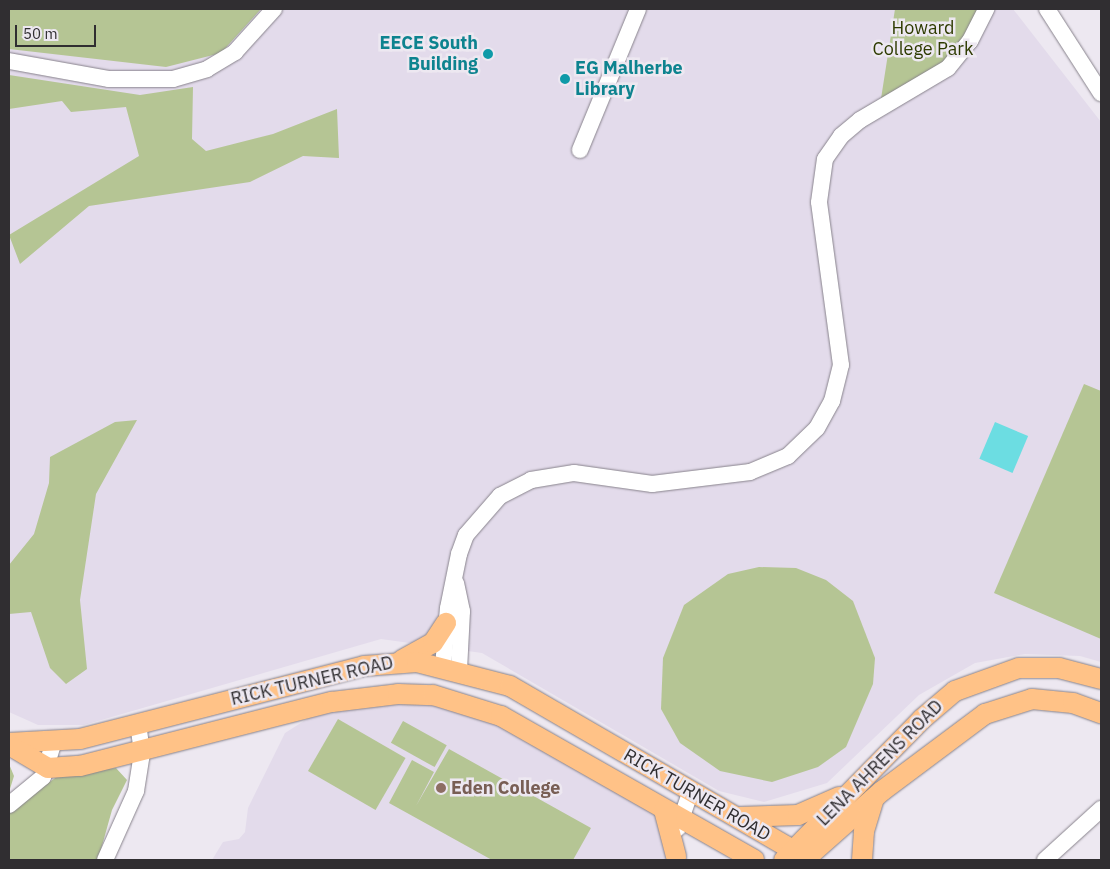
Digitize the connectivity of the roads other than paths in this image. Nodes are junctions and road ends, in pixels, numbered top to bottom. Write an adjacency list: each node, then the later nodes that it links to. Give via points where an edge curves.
1 (274, 9): 5 (street, via 235,52 206,69 173,78 109,79)
2 (638, 9): 7 (street)
3 (986, 9): 8 (street, via 970,41 948,68 860,120 841,136 825,159 819,202 840,365 832,401 804,442 772,464 715,479 652,484 574,473 531,480 500,496 478,518 464,541)
4 (1048, 9): 6 (street)
5 (9, 61)
6 (1101, 93)
7 (580, 150)
8 (456, 581): 9 (street); 11 (street, via 462,611)
9 (446, 623): 10 (main road, via 433,643); 11 (street)
10 (402, 660): 11 (main road, RICK TURNER ROAD); 16 (main road, RICK TURNER ROAD, via 340,671)
11 (449, 672): 13 (main road); 15 (main road); 24 (main road, RICK TURNER ROAD, via 510,686)
12 (1101, 679): 19 (main road, LENA AHRENS ROAD, via 1041,667 998,672 939,703)
13 (412, 693): 15 (main road, RICK TURNER ROAD, via 450,698); 20 (main road, RICK TURNER ROAD, via 332,702)
14 (1101, 713): 22 (main road, LENA AHRENS ROAD, via 1051,700 1032,699 1003,706 969,723)
15 (499, 715): 28 (main road, RICK TURNER ROAD)
16 (138, 722): 17 (main road, RICK TURNER ROAD); 20 (street)
17 (54, 741): 18 (main road, RICK TURNER ROAD); 21 (street)
18 (9, 744): 21 (main road, RICK TURNER ROAD)
19 (891, 751): 22 (main road); 23 (main road, LENA AHRENS ROAD)
20 (142, 752): 21 (main road, RICK TURNER ROAD, via 80,766); 32 (street, via 136,791)
21 (48, 768): 26 (street, via 32,789)
22 (910, 772): 25 (main road, LENA AHRENS ROAD)
23 (856, 788): 29 (main road, via 798,815); 31 (main road, LENA AHRENS ROAD)
24 (691, 791): 28 (street); 29 (main road, RICK TURNER ROAD)
25 (874, 797): 31 (main road, LENA AHRENS ROAD); 34 (main road, via 864,831)
26 (9, 805)
27 (1101, 809): 35 (street)
28 (672, 815): 30 (main road); 33 (main road, RICK TURNER ROAD)
29 (734, 817): 31 (main road, RICK TURNER ROAD)
30 (676, 858)
31 (799, 858)
32 (105, 860)
33 (754, 860)
34 (862, 860)
35 (1045, 860)

